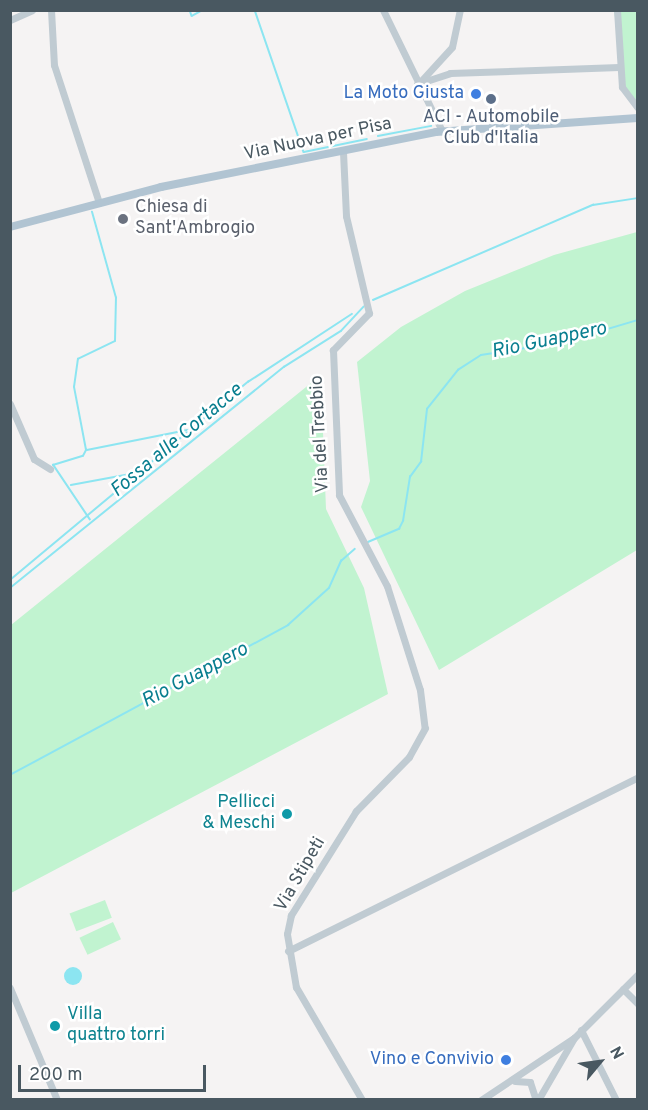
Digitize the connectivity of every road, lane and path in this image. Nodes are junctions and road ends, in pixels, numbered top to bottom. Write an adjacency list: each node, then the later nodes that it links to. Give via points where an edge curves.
1 (32, 10): 6 (street)
2 (51, 10): 13 (street, via 54,65)
3 (383, 10): 8 (street)
4 (460, 10): 8 (street, via 452,47)
5 (617, 10): 7 (street)
6 (10, 20)
7 (619, 67): 8 (street, via 450,73); 9 (street, via 625,94)
8 (417, 84): 11 (street)
9 (638, 108)
10 (638, 118): 11 (main road, Via Nuova per Pisa)
11 (442, 131): 12 (main road, Via Nuova per Pisa)
12 (343, 152): 13 (main road, Via Nuova per Pisa); 17 (street, Via del Trebbio, via 346,216 369,313 333,350 339,495 387,586)
13 (99, 203): 14 (main road, Via Nuova per Pisa)
14 (10, 228)
15 (10, 404): 16 (street, via 34,459)
16 (50, 469)
17 (426, 713): 19 (street, Via Stipeti, via 415,750 356,811 291,915)
18 (638, 777): 19 (street)
19 (288, 951): 28 (street, Via Stipeti, via 296,987)
20 (638, 974): 22 (street)
21 (10, 988): 27 (street)
22 (622, 988): 23 (street); 24 (street)
23 (638, 1004)
24 (581, 1030): 25 (street); 31 (street)
25 (574, 1038): 26 (street); 30 (street)
26 (511, 1081): 29 (street); 30 (street, via 530,1082)
27 (57, 1100)
28 (362, 1100)
29 (481, 1100)
30 (537, 1100)
31 (616, 1100)

